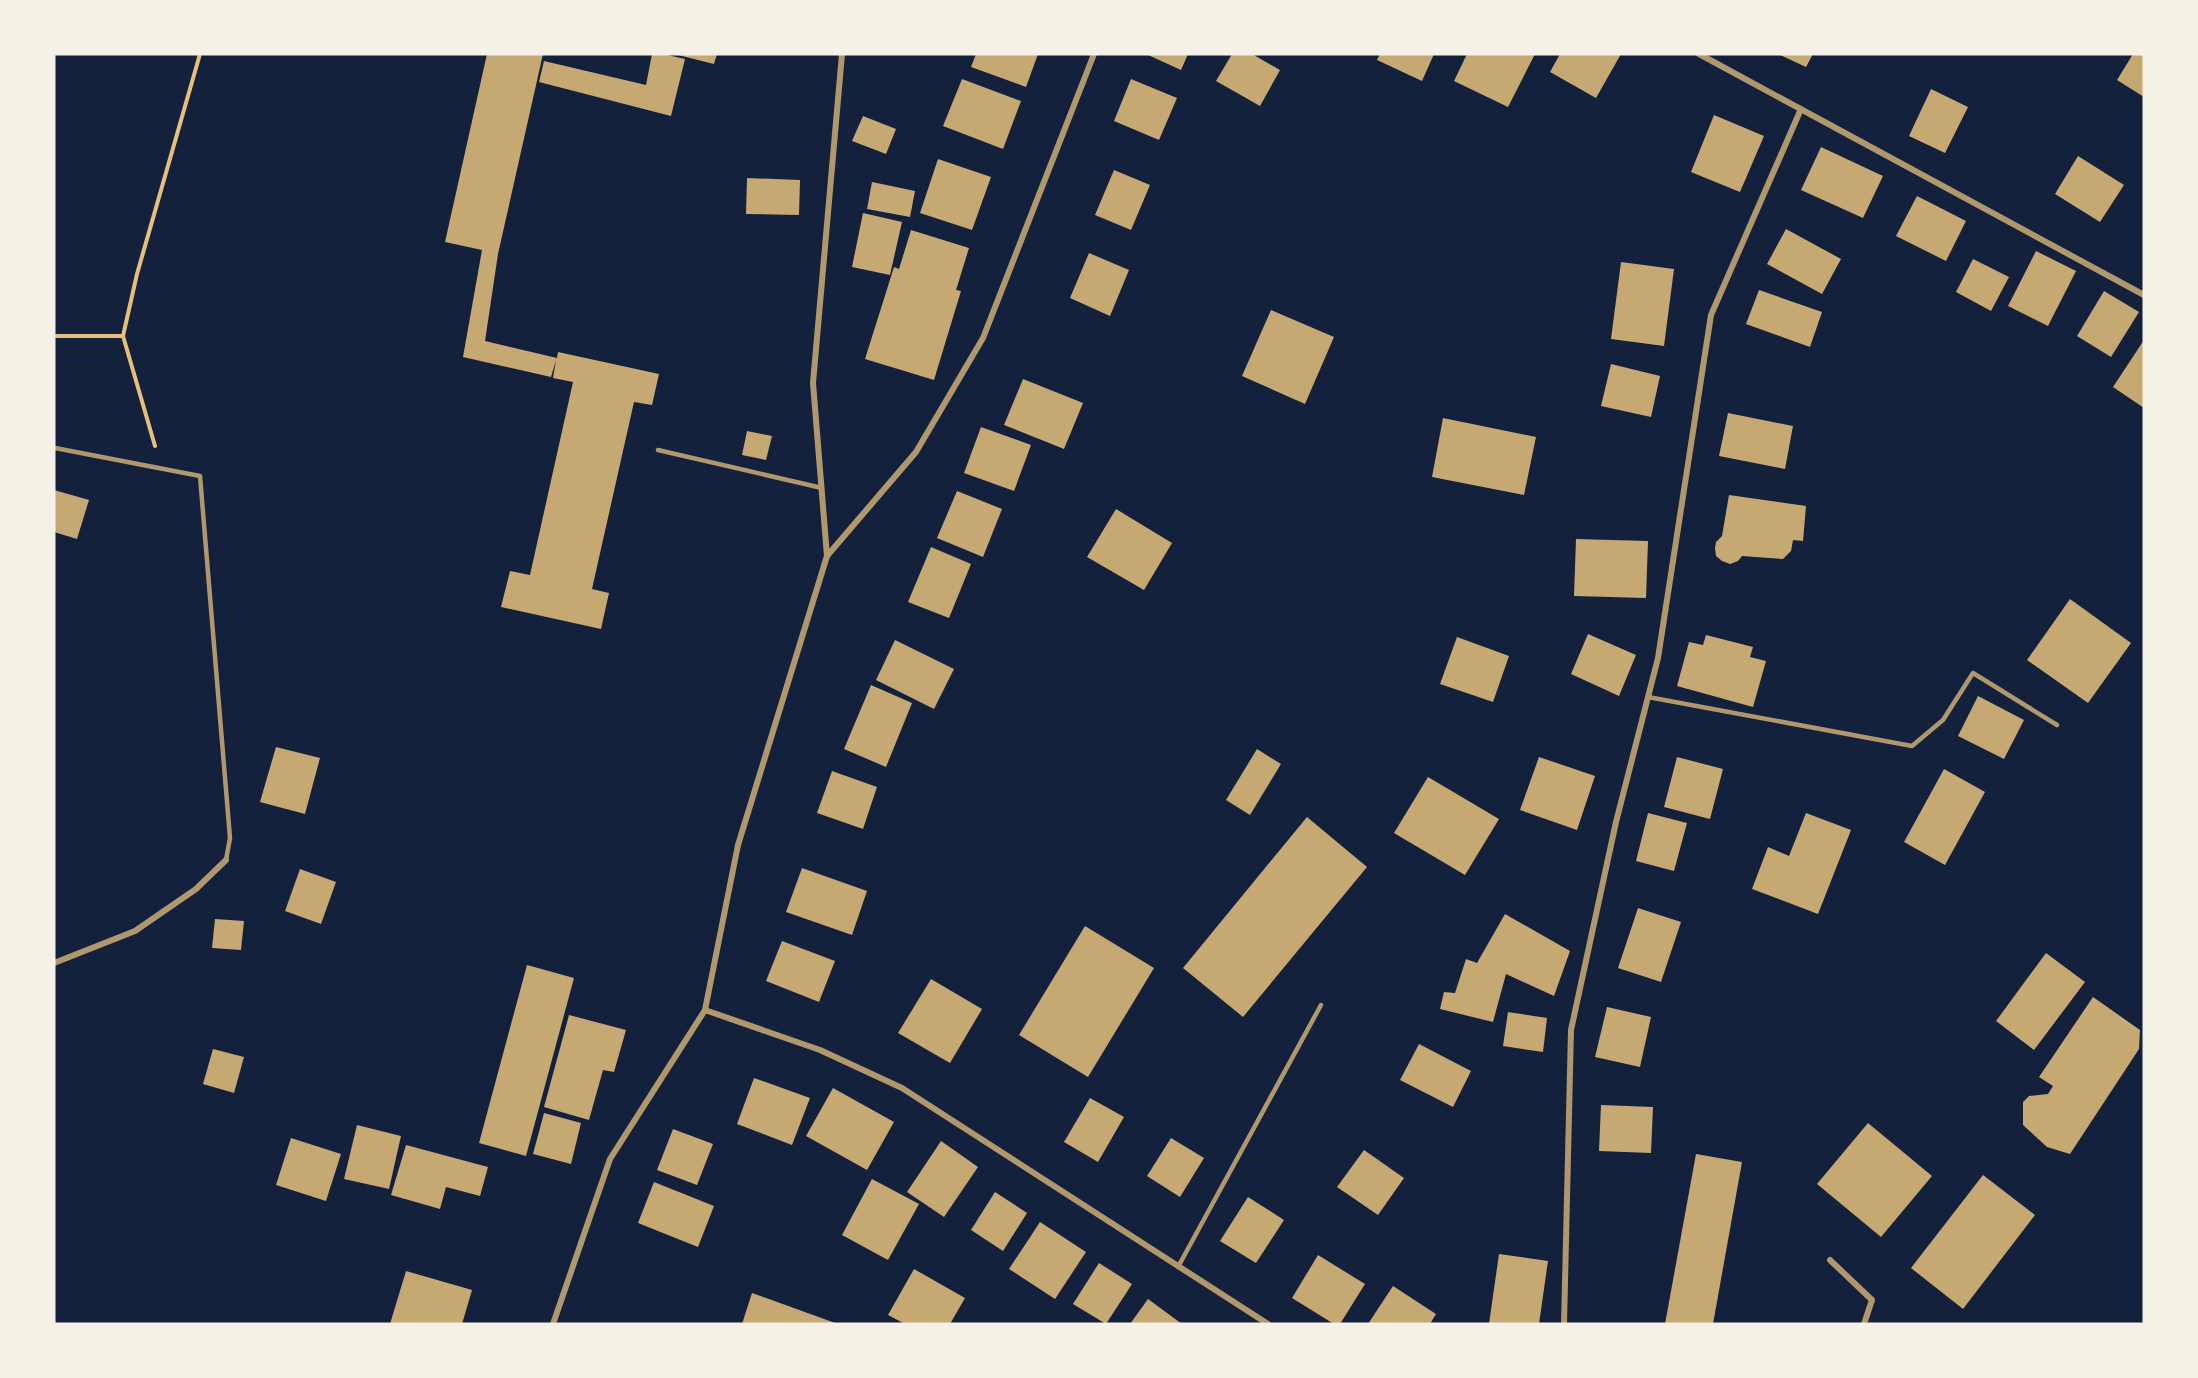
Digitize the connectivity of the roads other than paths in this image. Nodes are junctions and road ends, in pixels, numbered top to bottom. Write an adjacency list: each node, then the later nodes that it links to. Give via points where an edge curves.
1 (842, 54): 8 (street, via 813,383)
2 (1094, 54): 9 (street, via 983,338 916,452)
3 (1699, 54): 4 (street)
4 (1801, 109): 5 (street); 10 (street, via 1711,315 1658,658)
5 (2144, 295)
6 (55, 448): 12 (lane, via 200,476 230,838)
7 (658, 450): 8 (lane)
8 (822, 488): 9 (street)
9 (827, 555): 15 (street, via 738,845)
10 (1648, 697): 11 (lane, via 1912,746 1943,720 1973,673); 20 (street, via 1616,822 1571,1030)
11 (2057, 725)
12 (226, 860): 13 (street, via 196,889 135,931)
13 (54, 963)
14 (1321, 1005): 17 (lane)
15 (705, 1010): 17 (street, via 820,1050 902,1088); 18 (street, via 610,1159)
16 (1830, 1260): 21 (street, via 1872,1300)
17 (1178, 1267): 19 (street)
18 (553, 1324)
19 (1268, 1324)
20 (1564, 1324)
21 (1864, 1324)

